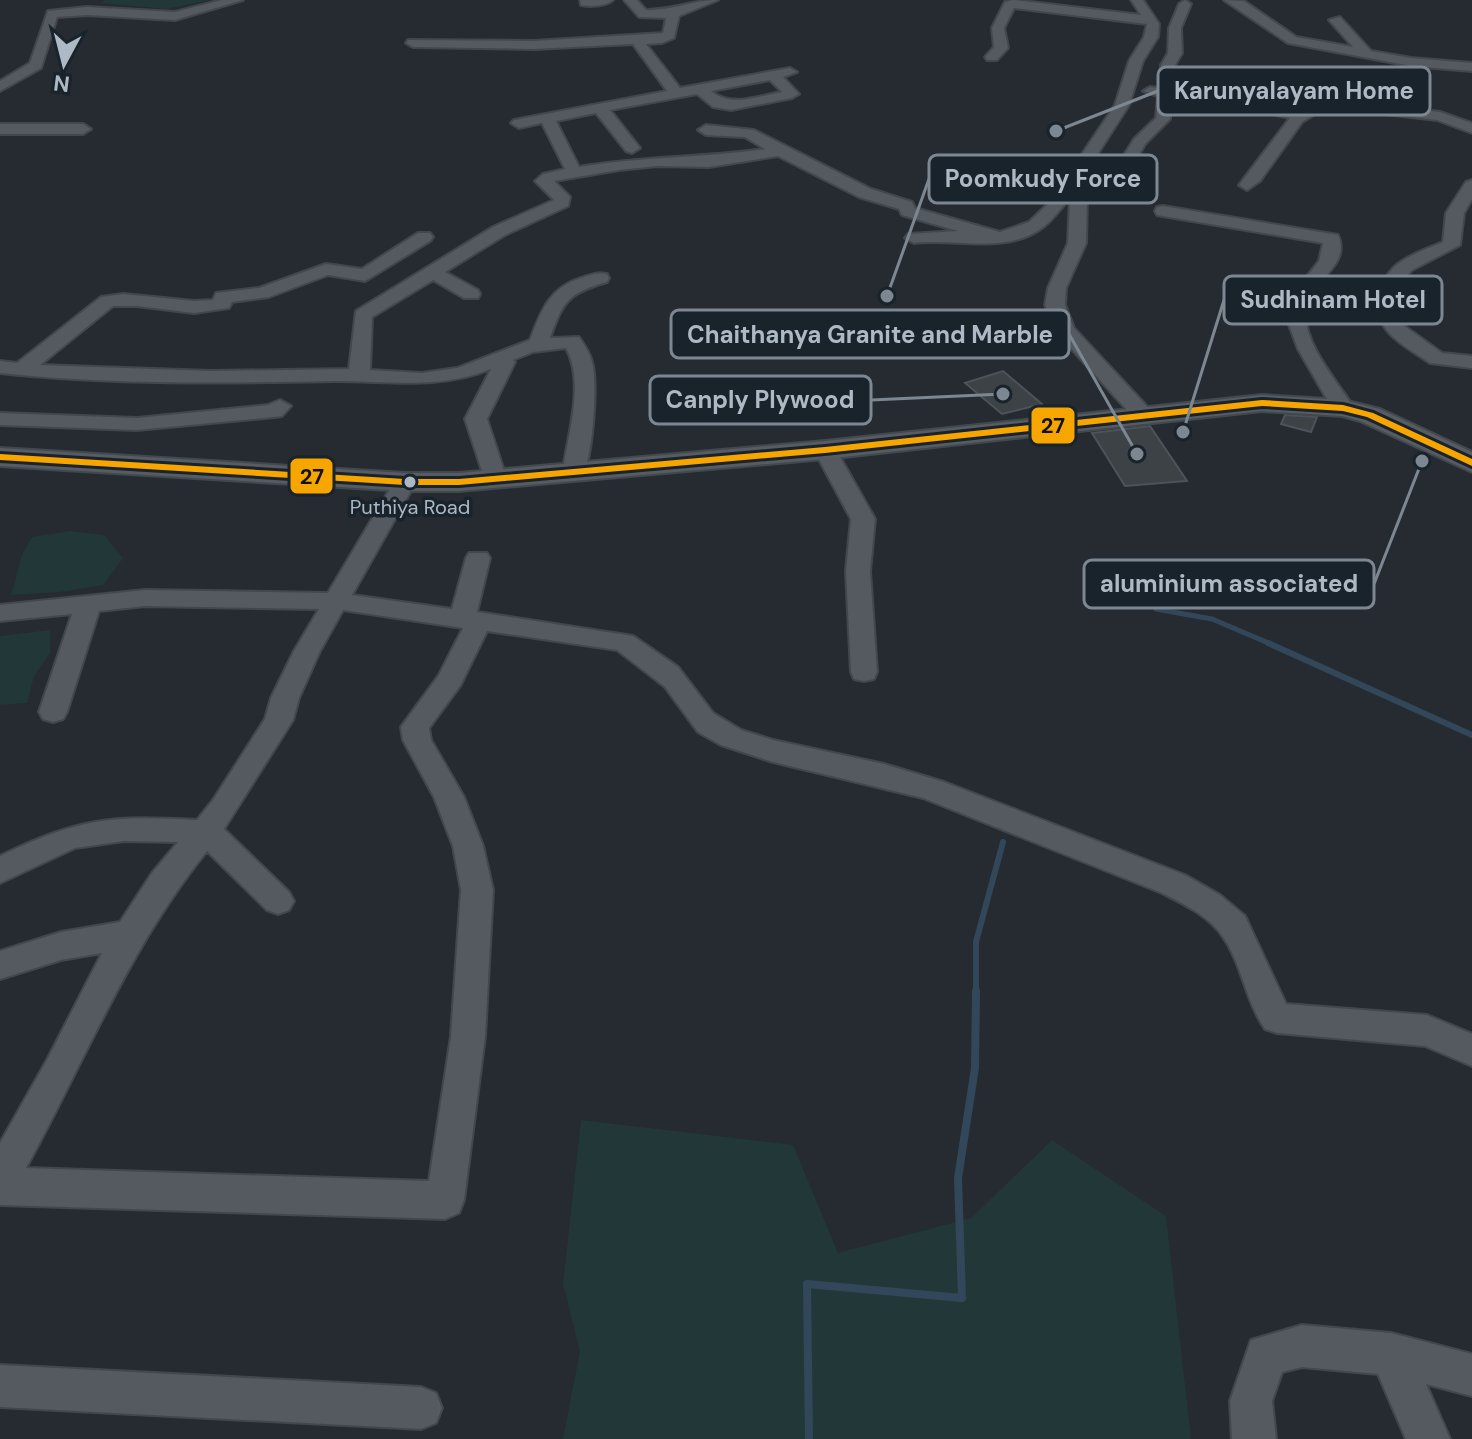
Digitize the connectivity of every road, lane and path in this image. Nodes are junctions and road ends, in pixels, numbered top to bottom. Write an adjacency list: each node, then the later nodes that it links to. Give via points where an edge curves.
1 (237, 0): 19 (street, via 175,16 52,14 36,65)
2 (607, 0): 7 (street)
3 (630, 0): 9 (street, via 643,14)
4 (712, 0): 9 (street)
5 (1137, 0): 11 (street)
6 (1230, 0): 14 (street, via 1246,6 1279,36)
7 (585, 2)
8 (1185, 4): 23 (street, via 1175,28)
9 (673, 14): 12 (street, via 667,37)
10 (1335, 20): 14 (street)
11 (1150, 28): 15 (street, via 1013,4 998,28 1001,48); 21 (street, via 1157,48); 25 (street)
12 (637, 41): 13 (street); 22 (street)
13 (413, 43)
14 (1367, 54): 16 (street)
15 (992, 57)
16 (1472, 67)
17 (790, 72): 18 (street)
18 (773, 75): 20 (street); 20 (street, via 792,94 731,106 718,104)
19 (0, 87)
20 (700, 89): 22 (street)
21 (1144, 90): 23 (street); 25 (street, via 1134,109)
22 (676, 93): 24 (street)
23 (1166, 93): 26 (street); 39 (street, via 1163,119 1139,142 1124,168)
24 (600, 108): 27 (street); 34 (street)
25 (1117, 113): 39 (street, via 1086,156)
26 (1299, 115): 29 (street, via 1331,102 1440,116); 37 (street)
27 (547, 118): 28 (street); 36 (street)
28 (519, 123)
29 (1472, 128)
30 (0, 129): 31 (street)
31 (83, 129)
32 (706, 130): 35 (street, via 749,133)
33 (655, 146): 34 (street)
34 (632, 148): 36 (street)
35 (780, 151): 36 (street, via 709,162); 42 (street, via 908,211)
36 (572, 165): 44 (street, via 543,181 562,202 499,231)
37 (1247, 185)
38 (1472, 185): 49 (street, via 1455,213 1451,245 1406,266 1395,278 1387,315 1396,329 1437,359)
39 (1079, 189): 42 (street, via 1066,191 1026,231); 56 (street, via 1077,243 1055,305 1065,330)
40 (1163, 211): 55 (street, via 1332,239 1329,261 1297,300 1295,313)
41 (424, 237): 51 (street, via 365,275 326,269 262,293 223,297 222,304 203,310 125,298 108,301)
42 (996, 237): 43 (street)
43 (914, 238)
44 (432, 272): 46 (street); 53 (street, via 363,315)
45 (600, 278): 47 (street, via 556,296)
46 (471, 294)
47 (538, 344): 53 (street, via 442,378); 62 (street, via 572,341 579,348 585,395)
48 (505, 362): 63 (street, via 476,419)
49 (1472, 362)
50 (0, 367): 51 (street)
51 (22, 369): 52 (street)
52 (56, 373): 53 (street); 57 (street)
53 (359, 375)
54 (280, 406): 57 (street, via 274,411 137,424)
55 (1343, 408): 56 (main road, via 1262,403); 61 (main road, via 1400,427)
56 (1144, 415): 59 (main road)
57 (24, 417): 58 (street)
58 (0, 419)
59 (825, 450): 62 (main road); 70 (street, via 863,519 858,571)
60 (0, 457): 64 (main road)
61 (1472, 463)
62 (574, 470): 63 (main road)
63 (495, 477): 64 (main road)
64 (405, 482): 66 (street)
65 (478, 558): 69 (street)
66 (336, 601): 67 (street, via 203,597); 69 (street); 72 (street, via 301,663 279,720)
67 (89, 602): 68 (street); 71 (street)
68 (0, 613)
69 (470, 621): 77 (street, via 624,642 671,677 713,728 762,746 936,791 1200,897 1229,920 1266,1006 1277,1018 1427,1031); 79 (street, via 450,679 415,727 449,797 477,890 468,1036 445,1200)
70 (864, 672)
71 (53, 712)
72 (207, 832): 73 (street, via 89,833); 74 (street); 75 (street, via 163,882)
73 (0, 870)
74 (278, 901)
75 (130, 934): 76 (street, via 61,946); 78 (street)
76 (0, 965)
77 (1472, 1050)
78 (0, 1179)
79 (0, 1186)
80 (1391, 1354): 81 (street); 84 (street, via 1302,1346 1266,1355 1251,1401); 85 (street)
81 (1472, 1375)
82 (0, 1386): 83 (street)
83 (421, 1408)
84 (1254, 1439)
85 (1428, 1439)

